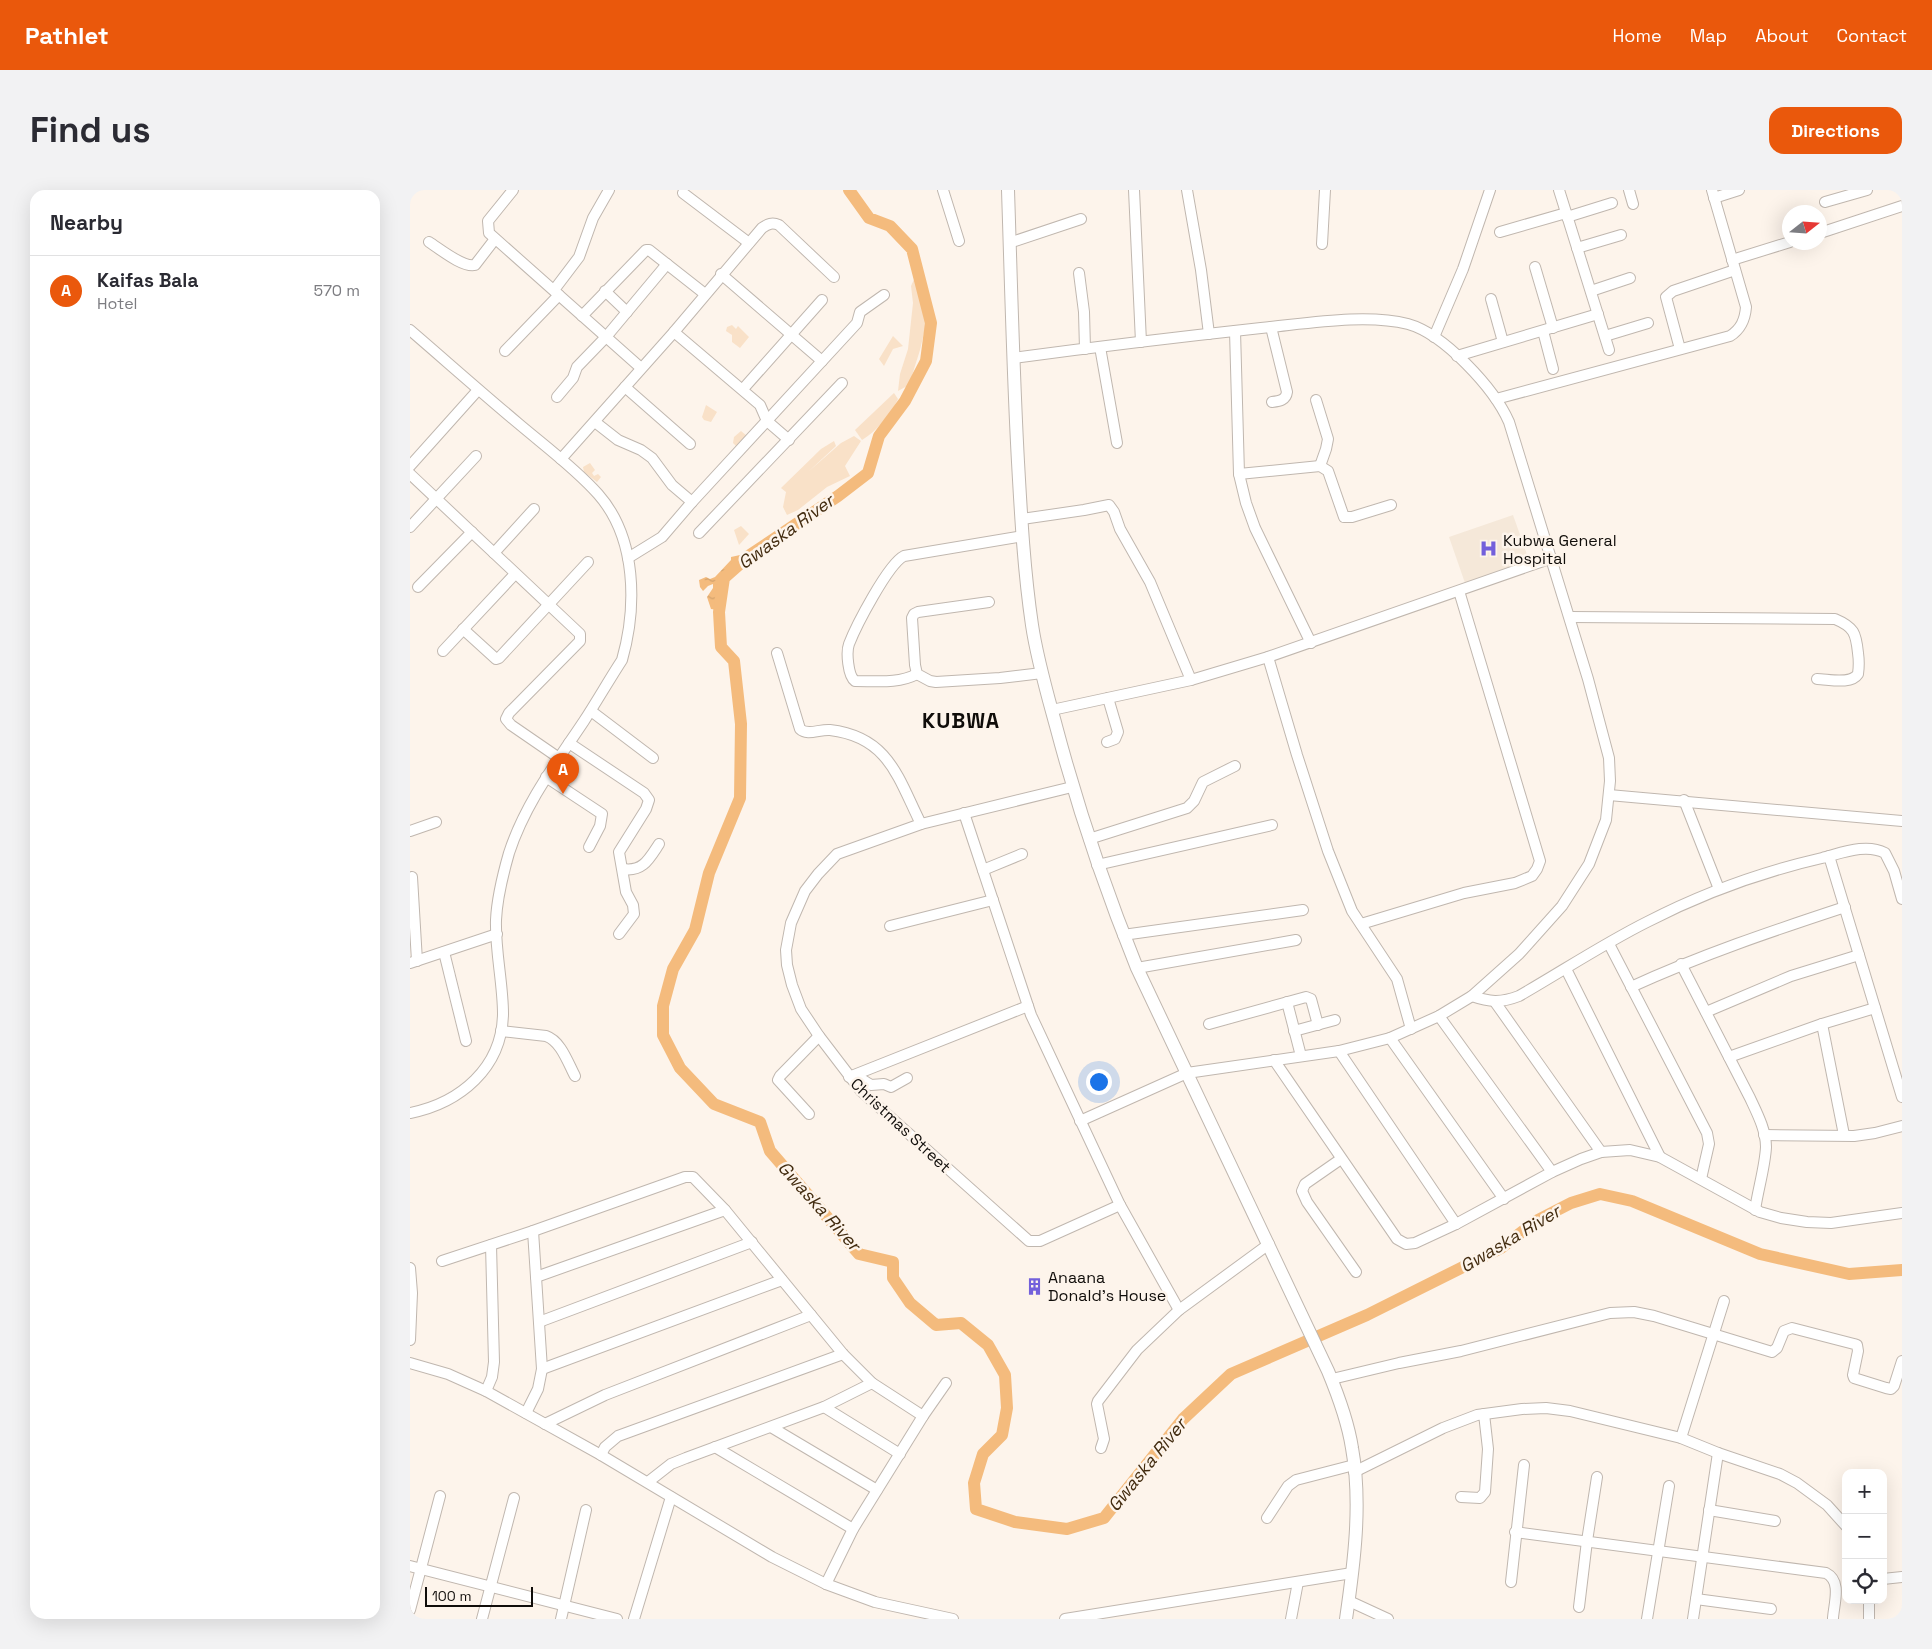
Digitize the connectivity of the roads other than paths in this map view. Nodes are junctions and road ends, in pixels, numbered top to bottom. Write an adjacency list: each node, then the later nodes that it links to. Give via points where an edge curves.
1 (513, 190): 24 (street, via 488,221 488,229)
2 (609, 190): 41 (street, via 593,218 579,257)
3 (942, 190): 26 (street)
4 (1134, 190): 60 (street)
5 (1187, 190): 55 (street)
6 (1325, 190): 29 (street)
7 (1490, 190): 59 (street, via 1463,269)
8 (1558, 190): 19 (street)
9 (1629, 190): 17 (street)
10 (1739, 190): 14 (street)
11 (1867, 190): 15 (street)
12 (1009, 191): 27 (main road)
13 (683, 193): 28 (street)
14 (1713, 194): 33 (street)
15 (1825, 202)
16 (1612, 203): 19 (street)
17 (1634, 204)
18 (1902, 206): 21 (street)
19 (1566, 215): 22 (street); 31 (street)
20 (1081, 219): 27 (street)
21 (1827, 231)
22 (1500, 232)
23 (1621, 235): 31 (street)
24 (494, 239): 25 (street, via 472,266); 41 (street)
25 (429, 242)
26 (959, 242)
27 (1009, 242): 68 (main road)
28 (749, 243): 36 (street); 37 (street, via 767,224 779,224)
29 (1322, 244)
30 (1782, 245): 33 (street)
31 (1577, 248): 40 (street)
32 (667, 264): 39 (street, via 649,250 644,250); 42 (street); 46 (street)
33 (1733, 265): 64 (street, via 1666,296); 64 (street, via 1746,307 1738,329 1730,336)
34 (1535, 266): 51 (street)
35 (1079, 273): 63 (street)
36 (721, 274): 42 (street); 56 (street)
37 (834, 277)
38 (1630, 278): 40 (street)
39 (605, 291): 46 (street); 48 (street)
40 (1590, 291): 47 (street)
41 (556, 293): 48 (street); 66 (street)
42 (705, 294): 54 (street)
43 (884, 295): 69 (street, via 860,312 857,323)
44 (1490, 299): 61 (street)
45 (822, 300): 56 (street)
46 (627, 312): 58 (street)
47 (1598, 314): 51 (street); 57 (street)
48 (582, 316): 58 (street)
49 (1648, 323): 57 (street)
50 (1271, 327): 53 (street); 59 (street, via 1343,321 1391,322 1414,326); 79 (street, via 1287,392 1284,400)
51 (1548, 329): 61 (street); 71 (street)
52 (410, 330): 75 (street)
53 (1235, 331): 55 (street); 90 (street)
54 (674, 332): 70 (street); 74 (street)
55 (1209, 334): 60 (street)
56 (793, 335): 69 (street); 74 (street)
57 (1605, 336): 65 (street)
58 (606, 337): 70 (street); 76 (street, via 577,368)
59 (1434, 337): 67 (street)
60 (1142, 342): 62 (street)
61 (1503, 342): 67 (street)
62 (1100, 347): 63 (street); 83 (street)
63 (1085, 348): 68 (street)
64 (1680, 349): 77 (street)
65 (1609, 350)
66 (505, 351)
67 (1457, 356): 77 (street)
68 (1013, 358): 95 (main road)
69 (822, 361): 80 (street)
70 (641, 368): 73 (street)
71 (1553, 369)
72 (842, 383): 82 (street)
73 (624, 387): 81 (street); 84 (street)
74 (743, 389): 80 (street, via 760,405)
75 (478, 390): 86 (street); 87 (street)
76 (557, 397)
77 (1496, 399): 102 (street, via 1513,431)
78 (1316, 400): 88 (street, via 1328,439)
79 (1272, 402)
80 (767, 421): 82 (street); 92 (street)
81 (595, 422): 86 (street); 92 (street, via 618,440 652,458 672,485)
82 (789, 440): 98 (street)
83 (1117, 443)
84 (690, 444)
85 (476, 456): 91 (street)
86 (561, 459): 101 (street, via 598,494 609,510)
87 (410, 466)
88 (1320, 466): 90 (street); 93 (street, via 1328,471 1344,518)
89 (410, 474): 91 (street)
90 (1239, 474): 111 (street, via 1255,528)
91 (437, 499): 96 (street); 97 (street)
92 (692, 502): 101 (street, via 662,537)
93 (1391, 505)
94 (534, 509): 100 (street)
95 (1022, 519): 99 (main road); 118 (street, via 1109,504 1150,582)
96 (410, 527)
97 (472, 532): 100 (street); 105 (street)
98 (699, 533)
99 (1023, 536): 115 (main road, via 1032,627); 116 (street, via 904,556 884,577 849,644 850,674 855,681 904,680)
100 (494, 553): 104 (street)
101 (628, 558): 120 (street, via 632,594 628,638 622,660)
102 (1552, 558): 106 (street); 109 (street)
103 (588, 562): 108 (street)
104 (515, 574): 108 (street); 110 (street)
105 (418, 587)
106 (1459, 591): 111 (street); 151 (street, via 1540,861 1532,876 1515,883 1464,893)
107 (989, 602): 116 (street, via 914,614)
108 (549, 605): 110 (street, via 498,659); 124 (street, via 580,634 580,641 506,719)
109 (1570, 618): 117 (street, via 1835,619 1848,625 1855,634 1858,674 1850,680); 129 (street, via 1600,718 1608,758)
110 (464, 629): 112 (street)
111 (1311, 643): 114 (street)
112 (443, 651)
113 (777, 653): 134 (street, via 800,729 807,733 820,730 847,734 876,748 890,762)
114 (1268, 657): 118 (street); 151 (street, via 1328,851 1352,911)
115 (1042, 673): 116 (street, via 936,682); 121 (main road)
116 (917, 674)
117 (1817, 679)
118 (1191, 680): 119 (street)
119 (1108, 698): 121 (street); 122 (street, via 1118,732 1115,740)
120 (591, 710): 123 (street); 125 (street)
121 (1052, 710): 128 (main road)
122 (1107, 742)
123 (569, 743): 124 (street); 143 (street, via 644,793 649,800 619,852)
124 (559, 758): 127 (street)
125 (653, 758)
126 (1235, 766): 137 (street, via 1203,782 1187,808)
127 (546, 777): 139 (street, via 602,814 600,826); 153 (street, via 510,852 499,898)
128 (1072, 786): 131 (street, Christmas Street); 137 (main road)
129 (1610, 795): 130 (street); 165 (street, via 1597,846 1562,906 1518,954)
130 (1684, 800): 132 (street); 146 (street)
131 (964, 813): 134 (street, Christmas Street); 144 (street)
132 (1902, 821)
133 (436, 822): 136 (street)
134 (921, 824): 179 (street, Christmas Street, via 837,854 811,882 796,910 788,936 787,965 796,998)
135 (1272, 825): 142 (street)
136 (410, 831)
137 (1089, 839): 142 (main road)
138 (660, 844): 143 (street, via 640,867)
139 (589, 847)
140 (1022, 854): 144 (street)
141 (1829, 856): 146 (street); 147 (street, via 1871,848 1885,853); 149 (street)
142 (1097, 865): 155 (main road)
143 (623, 869): 154 (street, via 626,892 634,904 634,914)
144 (983, 870): 148 (street)
145 (412, 877): 160 (street)
146 (1719, 889): 157 (street, via 1646,922)
147 (1902, 898)
148 (993, 900): 152 (street); 168 (street)
149 (1844, 907): 159 (street); 161 (street)
150 (1303, 910): 155 (street)
151 (1361, 924): 176 (street, via 1397,979)
152 (890, 926)
153 (496, 934): 158 (street); 177 (street, via 503,1011)
154 (619, 934)
155 (1123, 935): 162 (main road)
156 (1296, 940): 162 (street)
157 (1609, 944): 163 (street); 164 (street)
158 (444, 952): 160 (street); 181 (street)
159 (1859, 955): 169 (street); 170 (street, via 1791,976)
160 (413, 962)
161 (1681, 964): 164 (street); 170 (street)
162 (1137, 968): 186 (main road)
163 (1566, 969): 167 (street, via 1519,996); 198 (street)
164 (1631, 987): 201 (street, via 1707,1133)
165 (1472, 996): 167 (street); 171 (street)
166 (1287, 1002): 173 (street); 175 (street, via 1306,997 1311,999); 178 (street)
167 (1495, 1002): 197 (street)
168 (1028, 1006): 188 (street); 193 (street)
169 (1875, 1008): 174 (street); 190 (street)
170 (1706, 1012): 184 (street)
171 (1440, 1016): 176 (street); 200 (street)
172 (1335, 1020): 175 (street)
173 (1209, 1024)
174 (1822, 1024): 184 (street); 196 (street)
175 (1318, 1025): 178 (street)
176 (1411, 1029): 180 (street)
177 (501, 1031): 187 (street, via 552,1038); 191 (street, via 489,1063 478,1079 442,1104)
178 (1294, 1031): 183 (street)
179 (819, 1036): 188 (street, Christmas Street); 192 (street, via 778,1080)
180 (1390, 1038): 182 (street); 202 (street)
181 (466, 1041)
182 (1339, 1050): 183 (street); 207 (street)
183 (1301, 1056): 185 (street)
184 (1728, 1057): 195 (street, via 1760,1118)
185 (1274, 1060): 186 (street); 199 (street)
186 (1187, 1073): 193 (street); 210 (main road)
187 (575, 1076)
188 (852, 1076): 189 (street, via 871,1085 884,1084 891,1088); 203 (street, Christmas Street, via 875,1105 1028,1241 1040,1241)
189 (907, 1078)
190 (1902, 1095)
191 (410, 1114)
192 (809, 1114)
193 (1080, 1121): 203 (street)
194 (1902, 1126): 196 (street)
195 (1764, 1134): 196 (street); 205 (street, via 1766,1147)
196 (1844, 1136)
197 (1601, 1152): 198 (street, via 1630,1150); 200 (street)
198 (1660, 1157): 201 (street)
199 (1341, 1159): 207 (street, via 1402,1243 1416,1242); 214 (street, via 1305,1184 1302,1192)
200 (1552, 1172): 202 (street)
201 (1701, 1179): 205 (street)
202 (1504, 1199): 207 (street)
203 (1120, 1205): 218 (street)
204 (725, 1210): 208 (street, via 698,1181 689,1176); 209 (street); 215 (street)
205 (1755, 1210): 206 (street, via 1807,1222)
206 (1902, 1213)
207 (1456, 1224)
208 (533, 1231): 211 (street); 215 (street)
209 (752, 1242): 216 (street); 220 (street)
210 (1269, 1244): 218 (street); 227 (main road)
211 (491, 1245): 212 (street); 230 (street, via 494,1362)
212 (442, 1261)
213 (410, 1268): 222 (street)
214 (1356, 1272)
215 (536, 1277): 220 (street)
216 (782, 1280): 219 (street); 226 (street)
217 (1724, 1301): 221 (street)
218 (1179, 1310): 239 (street, via 1137,1350 1098,1401 1104,1439)
219 (811, 1315): 223 (street); 235 (street, via 605,1395)
220 (539, 1322): 226 (street)
221 (1713, 1335): 224 (street, via 1772,1352 1784,1331 1792,1328 1854,1344 1858,1351 1854,1378 1891,1389); 227 (street, via 1634,1312 1610,1313 1453,1353); 237 (street)
222 (410, 1340)
223 (843, 1354): 228 (street); 242 (street, via 618,1436 611,1440)
224 (1902, 1361)
225 (410, 1363): 230 (street, via 448,1374)
226 (542, 1369): 232 (street, via 538,1389)
227 (1332, 1379): 244 (main road, via 1347,1426)
228 (872, 1383): 231 (street); 234 (street)
229 (946, 1383): 234 (street)
230 (486, 1391): 232 (street)
231 (824, 1408): 236 (street); 241 (street)
232 (526, 1413): 235 (street)
233 (1484, 1414): 237 (street, via 1546,1408); 244 (street, via 1443,1428); 251 (street, via 1488,1449 1485,1492 1480,1498)
234 (923, 1416): 241 (street)
235 (545, 1424): 242 (street)
236 (772, 1427): 238 (street); 248 (street)
237 (1681, 1438): 240 (street)
238 (715, 1447): 246 (street, via 671,1464); 258 (street)
239 (1101, 1448)
240 (1718, 1453): 254 (street); 257 (street, via 1797,1483 1827,1504)
241 (900, 1454): 248 (street)
242 (601, 1455): 246 (street)
243 (1524, 1465): 259 (street)
244 (1354, 1468): 255 (street, via 1296,1480 1288,1486); 265 (main road, via 1356,1499)
245 (1597, 1477): 260 (street)
246 (648, 1482): 250 (street)
247 (1669, 1486): 261 (street)
248 (877, 1490): 258 (street)
249 (440, 1496): 264 (street)
250 (671, 1497): 270 (street); 285 (street)
251 (1461, 1497)
252 (514, 1498): 271 (street)
253 (586, 1510): 275 (street)
254 (1709, 1510): 256 (street); 262 (street)
255 (1268, 1518)
256 (1775, 1521)
257 (1842, 1521)
258 (853, 1529): 270 (street)
259 (1515, 1532): 260 (street); 269 (street)
260 (1587, 1541): 261 (street); 276 (street)
261 (1659, 1551): 262 (street); 291 (street)
262 (1702, 1556): 272 (street); 281 (street, via 1831,1576 1836,1586)
263 (410, 1566): 264 (street)
264 (421, 1569): 271 (street); 278 (street)
265 (1352, 1573): 268 (street); 273 (main road)
266 (1902, 1577): 267 (street)
267 (1887, 1579)
268 (1298, 1582): 279 (street); 288 (street)
269 (1511, 1582)
270 (826, 1584): 286 (street, via 875,1602)
271 (491, 1586): 275 (street); 282 (street)
272 (1696, 1599): 277 (street); 292 (street)
273 (1349, 1601): 289 (main road); 290 (street)
274 (1869, 1604): 293 (street)
275 (564, 1606): 283 (street); 284 (street)
276 (1579, 1607)
277 (1771, 1609)
278 (410, 1610)
279 (1121, 1615): 280 (street)
280 (1087, 1618): 287 (street)
281 (1833, 1618)
282 (482, 1619)
283 (561, 1619)
284 (616, 1619)
285 (634, 1619)
286 (948, 1619)
287 (1065, 1619)
288 (1291, 1619)
289 (1346, 1619)
290 (1388, 1619)
291 (1647, 1619)
292 (1693, 1619)
293 (1870, 1619)

